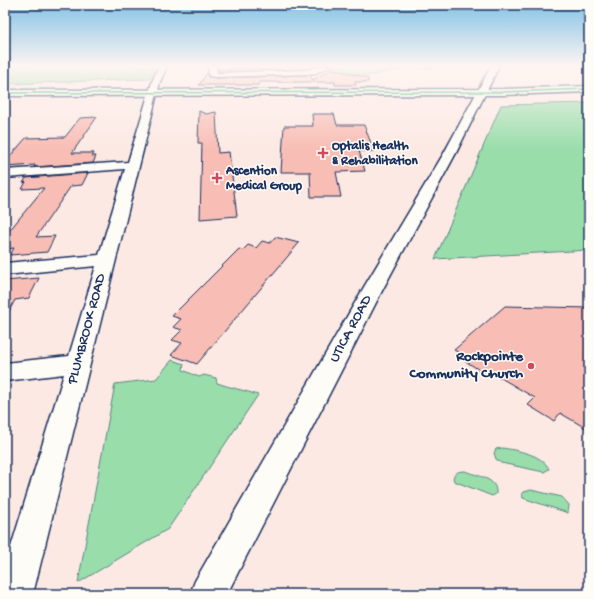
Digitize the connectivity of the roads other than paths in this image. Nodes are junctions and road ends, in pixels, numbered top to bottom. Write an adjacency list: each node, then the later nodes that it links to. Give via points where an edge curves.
1 (40, 94): 13 (main road)
2 (89, 94): 10 (main road)
3 (153, 94): 10 (street, PLUMBROOK ROAD)
4 (229, 94): 10 (main road)
5 (281, 94): 14 (main road, via 280,97)
6 (362, 94): 15 (main road, via 353,96)
7 (424, 94): 9 (main road)
8 (513, 94): 9 (main road)
9 (480, 96): 11 (main road); 15 (main road); 24 (street, UTICA ROAD)
10 (152, 97): 13 (main road); 14 (main road); 16 (street, PLUMBROOK ROAD)
11 (589, 99)
12 (5, 101): 13 (main road)
13 (23, 101)
14 (264, 101): 15 (main road)
15 (357, 101)
16 (133, 165): 17 (street); 18 (street, PLUMBROOK ROAD)
17 (5, 174)
18 (106, 260): 19 (street); 20 (street, PLUMBROOK ROAD)
19 (5, 269)
20 (77, 364): 21 (street); 22 (street, PLUMBROOK ROAD)
21 (5, 372)
22 (14, 563): 23 (street, PLUMBROOK ROAD)
23 (15, 594)
24 (208, 594)

